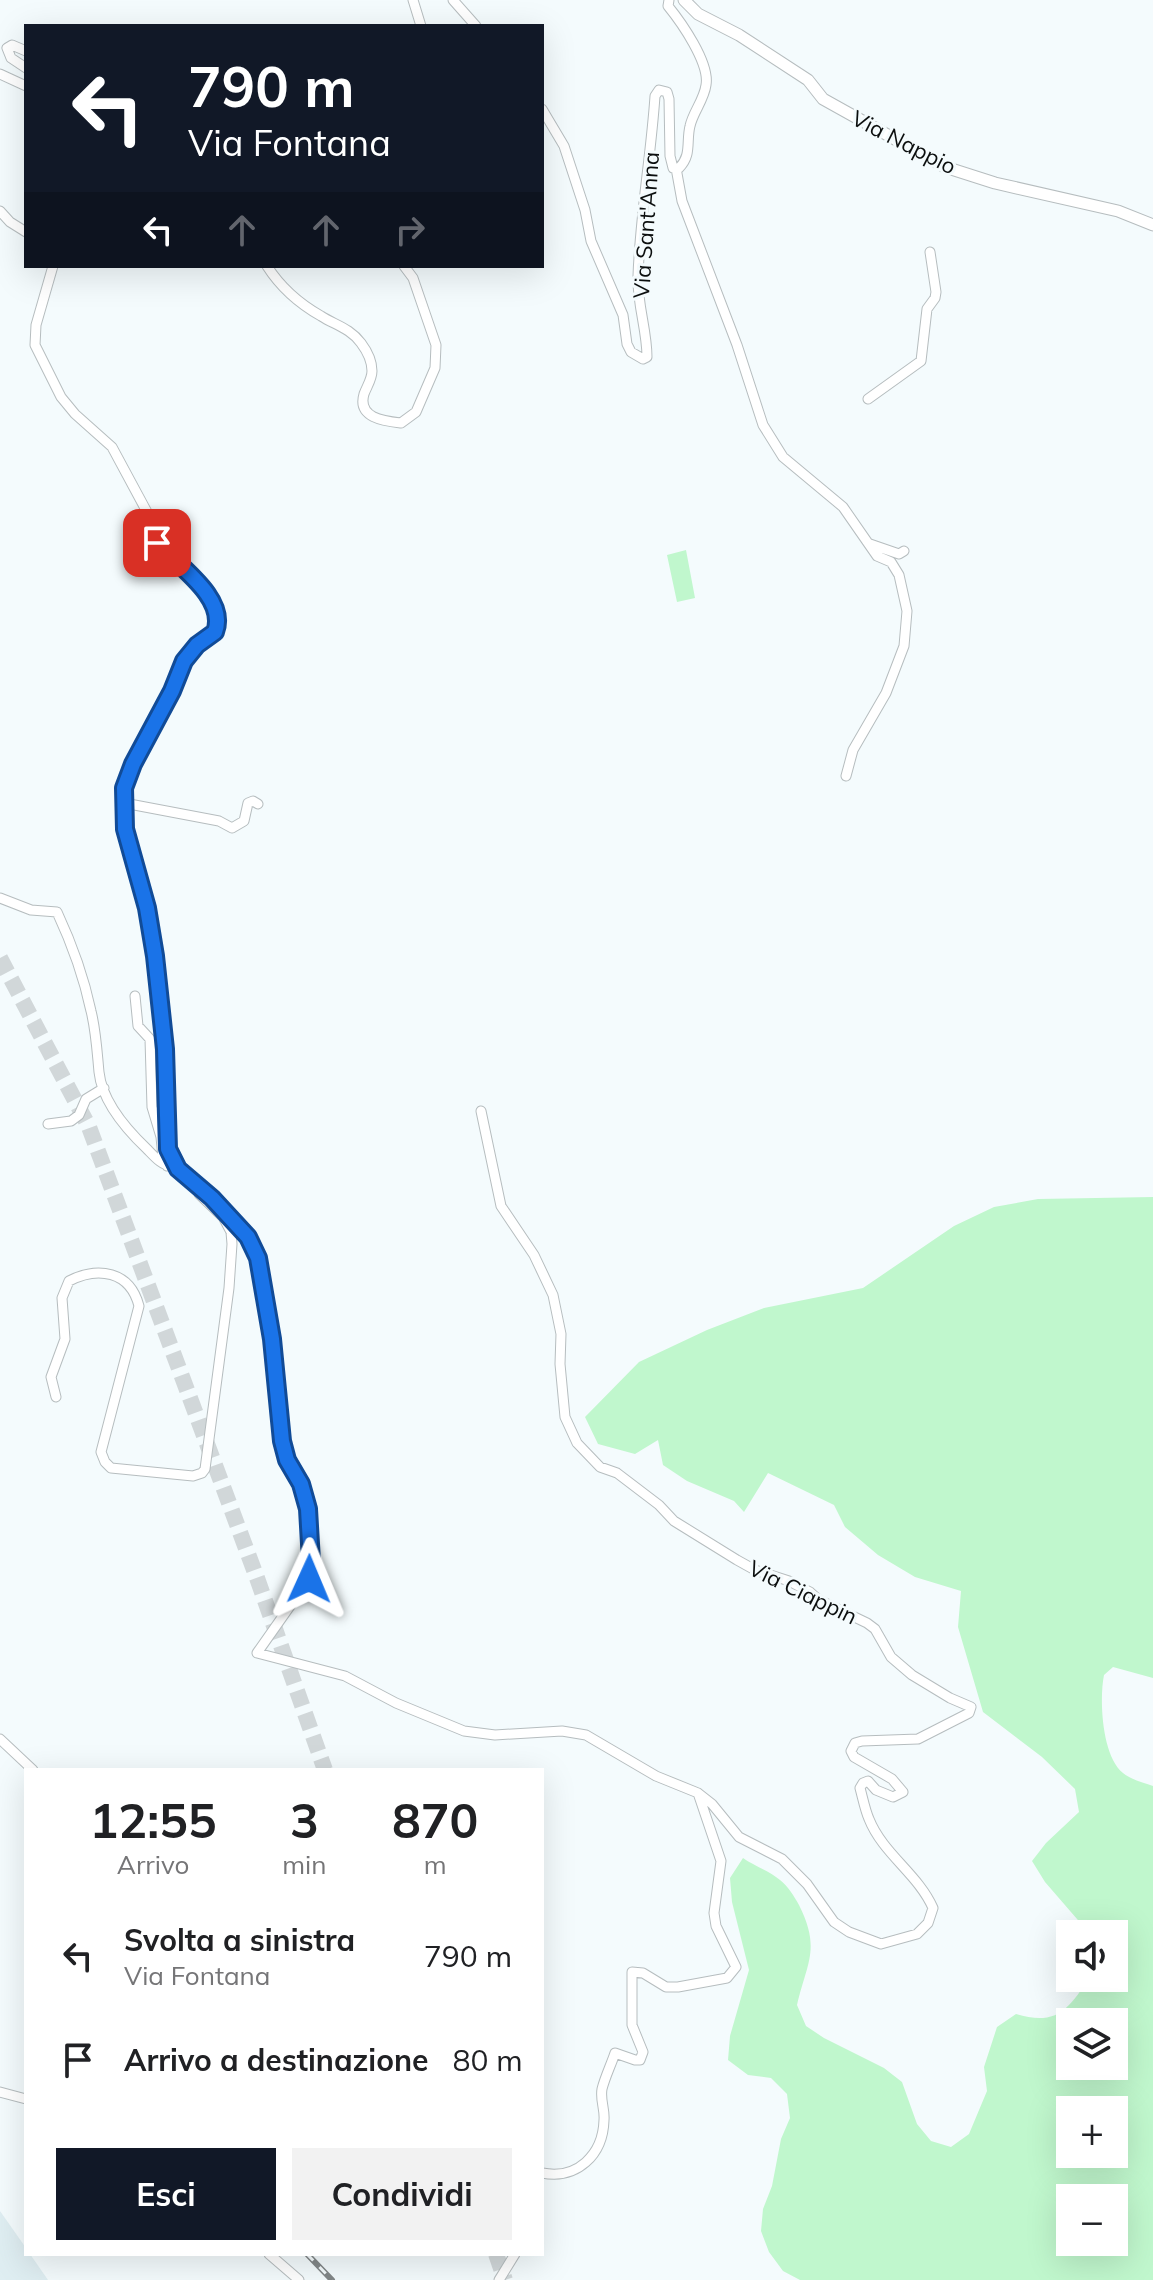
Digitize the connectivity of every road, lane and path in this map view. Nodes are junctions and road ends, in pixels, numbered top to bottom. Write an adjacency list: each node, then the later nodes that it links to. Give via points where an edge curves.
1 (413, 0): 5 (street)
2 (453, 0): 6 (street)
3 (669, 0): 12 (street, Via Sant'Anna, via 707,80 690,125 689,153)
4 (684, 0): 14 (street, Via Nappio, via 698,14 808,80 823,99 945,167 1118,211)
5 (420, 24)
6 (474, 24)
7 (24, 50): 8 (street, via 7,48)
8 (24, 67)
9 (0, 74): 10 (street)
10 (24, 85)
11 (544, 112): 12 (street, Via Sant'Anna, via 564,146 591,241 623,315 627,344 643,359 647,346 638,277 659,90 669,99 670,156)
12 (676, 168): 21 (street, via 682,201 763,425 783,457 843,507)
13 (0, 211): 15 (street)
14 (1153, 225)
15 (24, 231)
16 (930, 252): 20 (street, via 936,292 927,309 921,361)
17 (52, 268): 24 (street, via 34,337 43,363 61,397 112,447 147,512 157,543 217,608 215,632 184,661 133,764)
18 (268, 268): 19 (street, via 284,291 360,342 371,360 366,410 378,420 401,423 416,412 435,368 436,345)
19 (406, 268)
20 (868, 399)
21 (867, 543): 22 (street); 23 (street, via 899,575 907,611 904,646 886,693 853,750)
22 (904, 551)
23 (846, 776)
24 (124, 803): 25 (street, via 232,828 244,821 248,803); 31 (street, via 125,829 155,956)
25 (258, 804)
26 (0, 898): 28 (street, via 31,910 57,912 91,1008)
27 (135, 996): 31 (street, via 138,1026 150,1039 152,1107 163,1158)
28 (104, 1088): 30 (street, via 86,1099 71,1121); 31 (street, via 137,1140)
29 (481, 1111): 36 (street, Via Ciappin, via 501,1206 553,1295 561,1334 565,1417 577,1443 600,1467 637,1486 674,1521 755,1570 789,1581 867,1623 891,1657 912,1675 971,1707 933,1734 862,1741 851,1751 903,1792 885,1795 868,1781 860,1788 869,1821 933,1908 917,1934 900,1941 881,1944 834,1922 782,1859 739,1837)
30 (48, 1124)
31 (171, 1165): 32 (street)
32 (194, 1184): 33 (street, via 223,1217 232,1244 205,1469 193,1476 111,1468 105,1462 102,1442 139,1306 124,1279 113,1274 79,1275 65,1287 65,1339 51,1377); 36 (street, Via Ciappin, via 248,1237 258,1258 282,1441 308,1509 309,1579 257,1653 345,1676 464,1731 586,1735 656,1776)
33 (56, 1397)
34 (0, 1739): 35 (street)
35 (31, 1768)
36 (698, 1793): 39 (street, via 721,1861 716,1926 736,1967 727,1978 678,1987 632,1972 632,2025 643,2052 640,2060 615,2053 602,2088 603,2132 585,2165)
37 (0, 2092): 38 (street)
38 (24, 2098)
39 (544, 2173)
40 (271, 2256): 42 (street)
41 (514, 2256): 43 (street)
42 (299, 2280)
43 (499, 2280)

